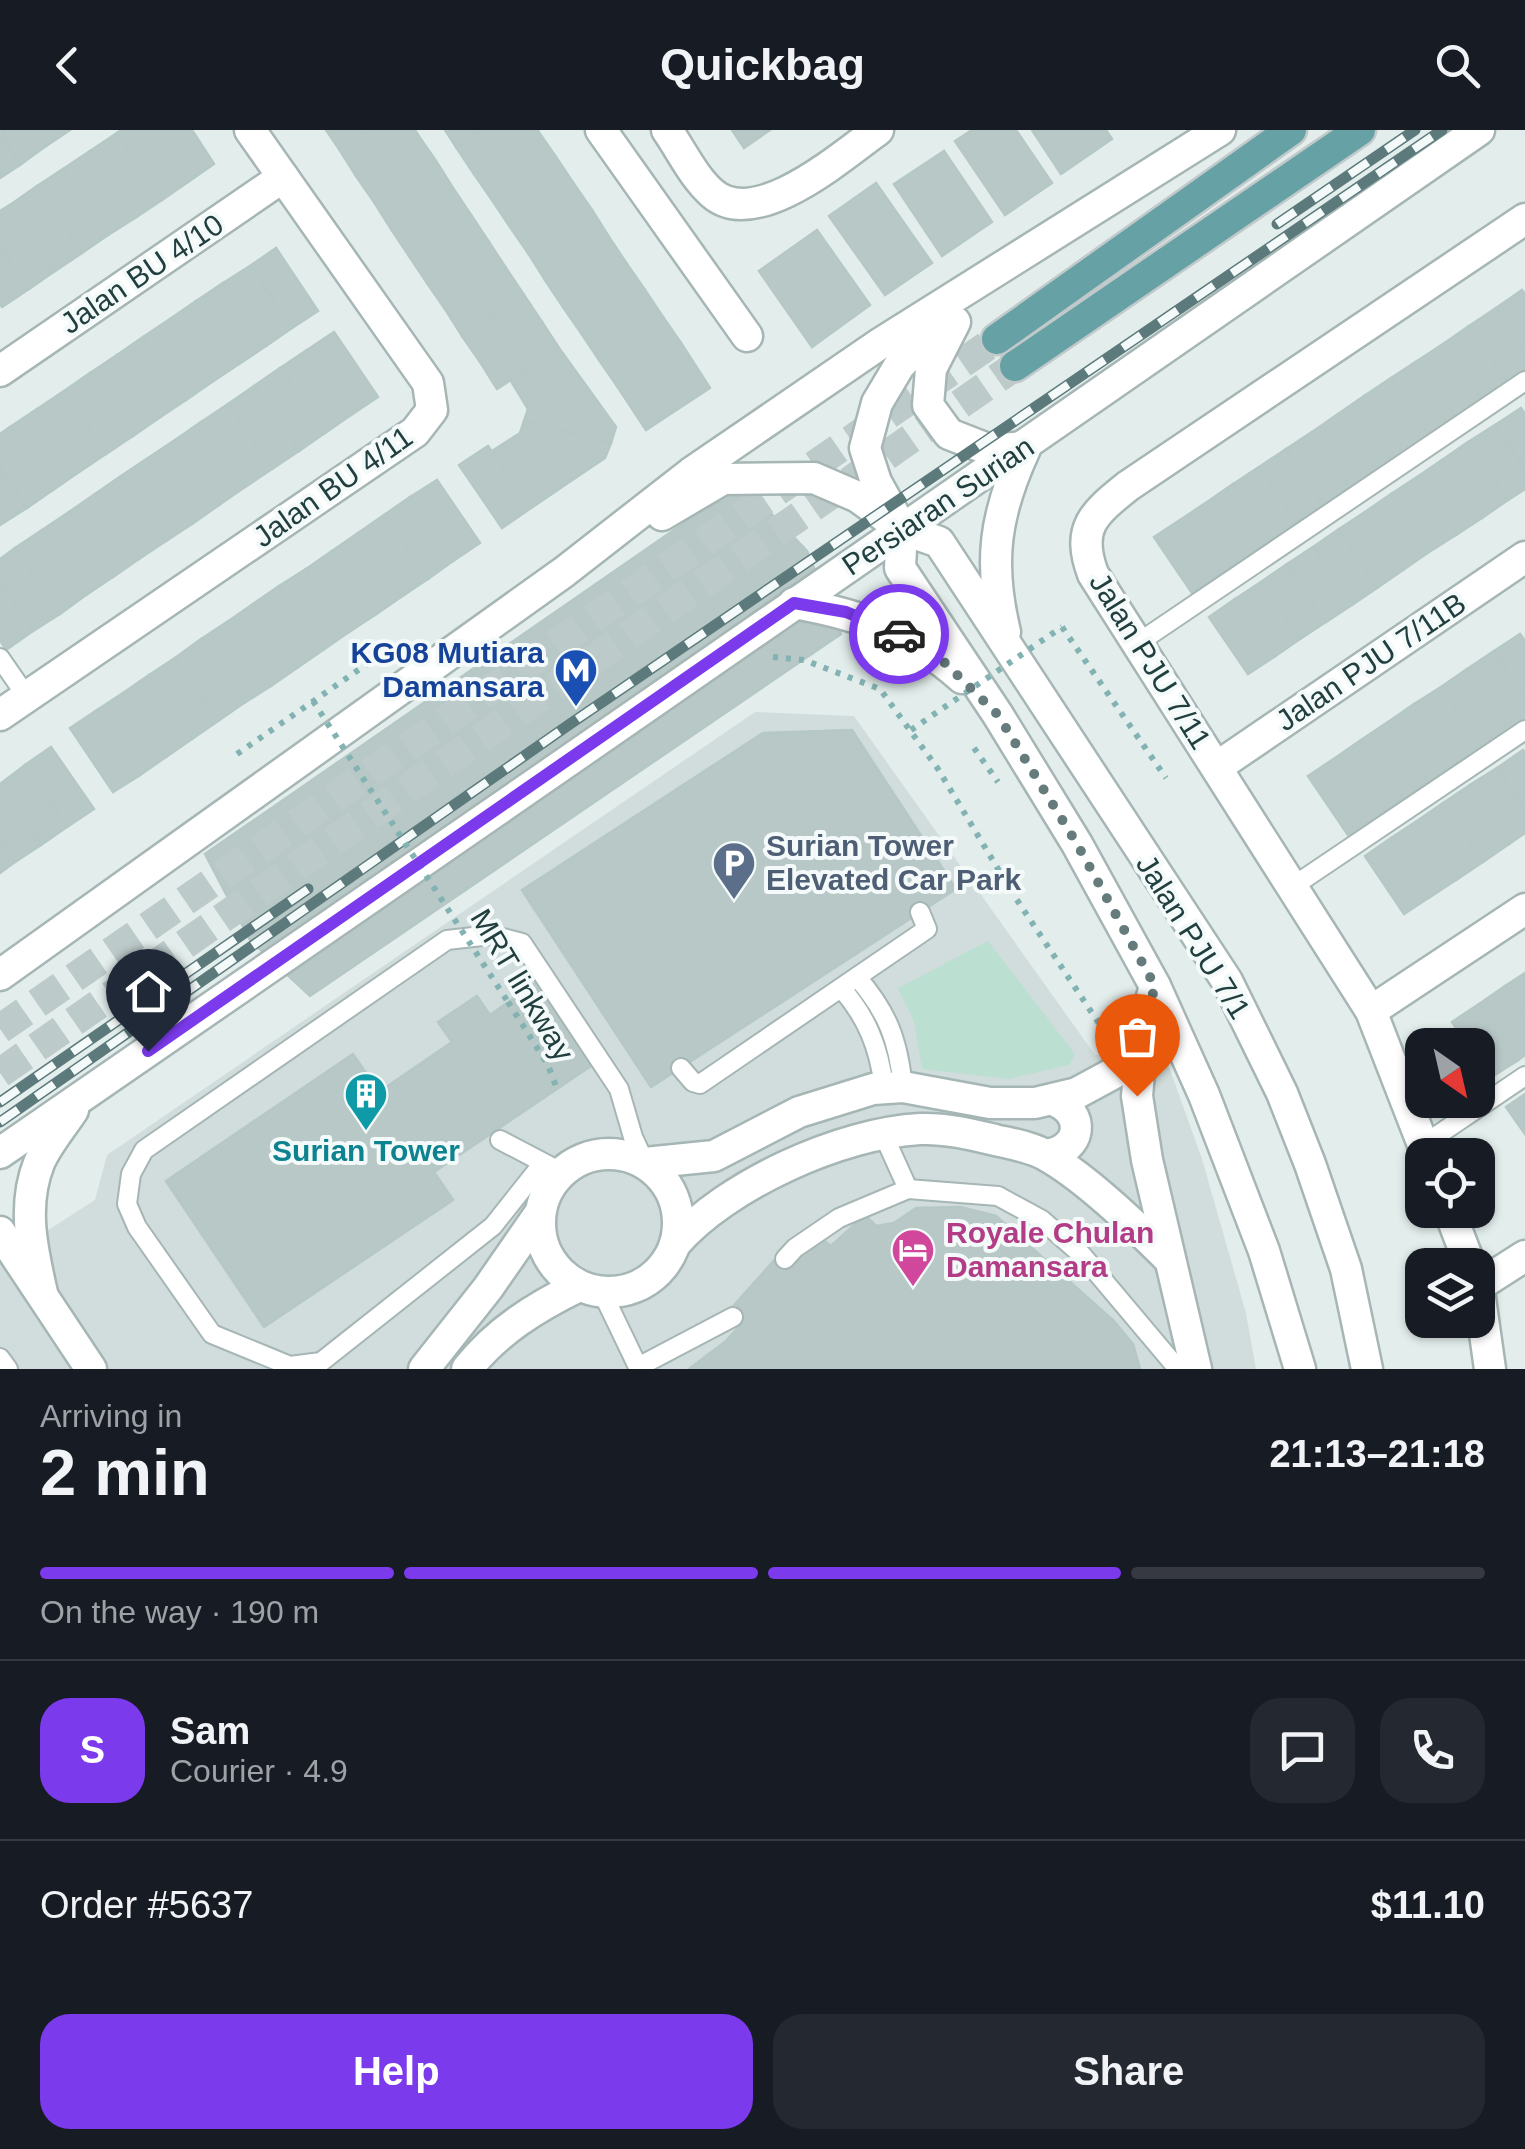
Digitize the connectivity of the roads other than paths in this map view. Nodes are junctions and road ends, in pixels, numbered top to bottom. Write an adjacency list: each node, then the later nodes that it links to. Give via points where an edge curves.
1 (250, 130): 9 (street, Jalan BU 4/11)
2 (601, 130): 12 (street)
3 (668, 130): 4 (street, via 714,195 739,202 782,196)
4 (878, 130)
5 (1220, 130): 11 (street)
6 (1290, 130): 13 (main road)
7 (1360, 130): 14 (main road)
8 (1480, 130): 17 (street, Persiaran Surian)
9 (284, 178): 15 (street, Jalan BU 4/10); 25 (street, Jalan BU 4/11, via 428,383 432,410 416,432)
10 (1525, 220): 22 (street, Jalan PJU 7/11, via 1101,508 1086,530 1085,553)
11 (972, 288): 17 (street, via 932,369 928,405 949,434 990,450); 18 (street, via 899,366 877,403 865,448); 20 (street, via 690,473)
12 (747, 336)
13 (997, 339)
14 (1015, 366)
15 (0, 371)
16 (1525, 380): 22 (lane)
17 (1026, 447): 18 (street, Persiaran Surian); 24 (street, via 998,524 995,561 997,598)
18 (902, 530): 20 (street, via 858,498 814,478 723,479); 21 (street, Persiaran Surian); 24 (street, Jalan PJU 7/1, via 940,542); 27 (street, Jalan PJU 7/1, via 900,568)
19 (1525, 558): 29 (street, Jalan PJU 7/11B)
20 (564, 572): 33 (street)
21 (794, 603): 27 (street, via 846,612 912,640); 42 (street, Persiaran Surian)
22 (1138, 643): 29 (street, Jalan PJU 7/11)
23 (0, 658): 25 (lane)
24 (1021, 669): 73 (street, Jalan PJU 7/1, via 1227,981 1282,1092 1346,1269)
25 (27, 697): 26 (street, Jalan BU 4/11)
26 (0, 715)
27 (998, 715): 35 (street, Jalan PJU 7/1)
28 (1525, 730): 30 (lane)
29 (1216, 767): 30 (street, Jalan PJU 7/11)
30 (1292, 886): 37 (street, Jalan PJU 7/11)
31 (1525, 909): 37 (street)
32 (924, 920): 34 (lane)
33 (0, 975)
34 (857, 977): 36 (lane); 41 (lane, via 892,1029)
35 (1155, 986): 38 (street); 72 (street, Jalan PJU 7/1, via 1264,1251)
36 (841, 988): 39 (lane, via 700,1084); 41 (lane)
37 (1371, 1011): 45 (street, Jalan PJU 7/11)
38 (1128, 1066): 43 (street); 58 (street)
39 (681, 1068)
40 (1525, 1076): 46 (lane)
41 (893, 1087): 43 (street, via 990,1103); 50 (street, via 798,1112 714,1156)
42 (84, 1096): 48 (street, Persiaran Surian); 61 (street, via 40,1160 31,1191 30,1242)
43 (1052, 1100): 49 (street, via 1072,1113 1075,1136 1068,1147)
44 (884, 1136): 49 (street, via 939,1129); 52 (lane); 55 (street, via 806,1155 713,1208)
45 (1420, 1138)
46 (1441, 1138)
47 (500, 1140): 51 (lane)
48 (0, 1153)
49 (1046, 1155): 58 (street)
50 (645, 1164): 51 (street, via 602,1154); 51 (lane, via 619,1089 522,943 491,935 448,940 144,1150 126,1204 212,1334 290,1366 322,1362 492,1226); 55 (street, via 674,1198)
51 (552, 1168): 53 (street)
52 (908, 1189): 57 (lane, via 839,1218); 70 (lane, via 998,1196 1042,1220 1082,1255)
53 (540, 1213): 60 (street, via 548,1256 561,1274); 68 (street)
54 (0, 1232): 61 (street)
55 (675, 1244): 60 (street, via 646,1281 625,1290)
56 (1525, 1256): 59 (street)
57 (784, 1260)
58 (1170, 1260): 71 (street)
59 (1495, 1274)
60 (591, 1289): 65 (lane); 69 (street, via 537,1307)
61 (42, 1293): 67 (street)
62 (733, 1317): 65 (lane)
63 (1486, 1338): 74 (street)
64 (0, 1358): 66 (lane)
65 (638, 1368)
66 (8, 1369)
67 (91, 1369)
68 (424, 1369)
69 (467, 1369)
70 (1178, 1369)
71 (1196, 1369)
72 (1300, 1369)
73 (1367, 1369)
74 (1490, 1369)

